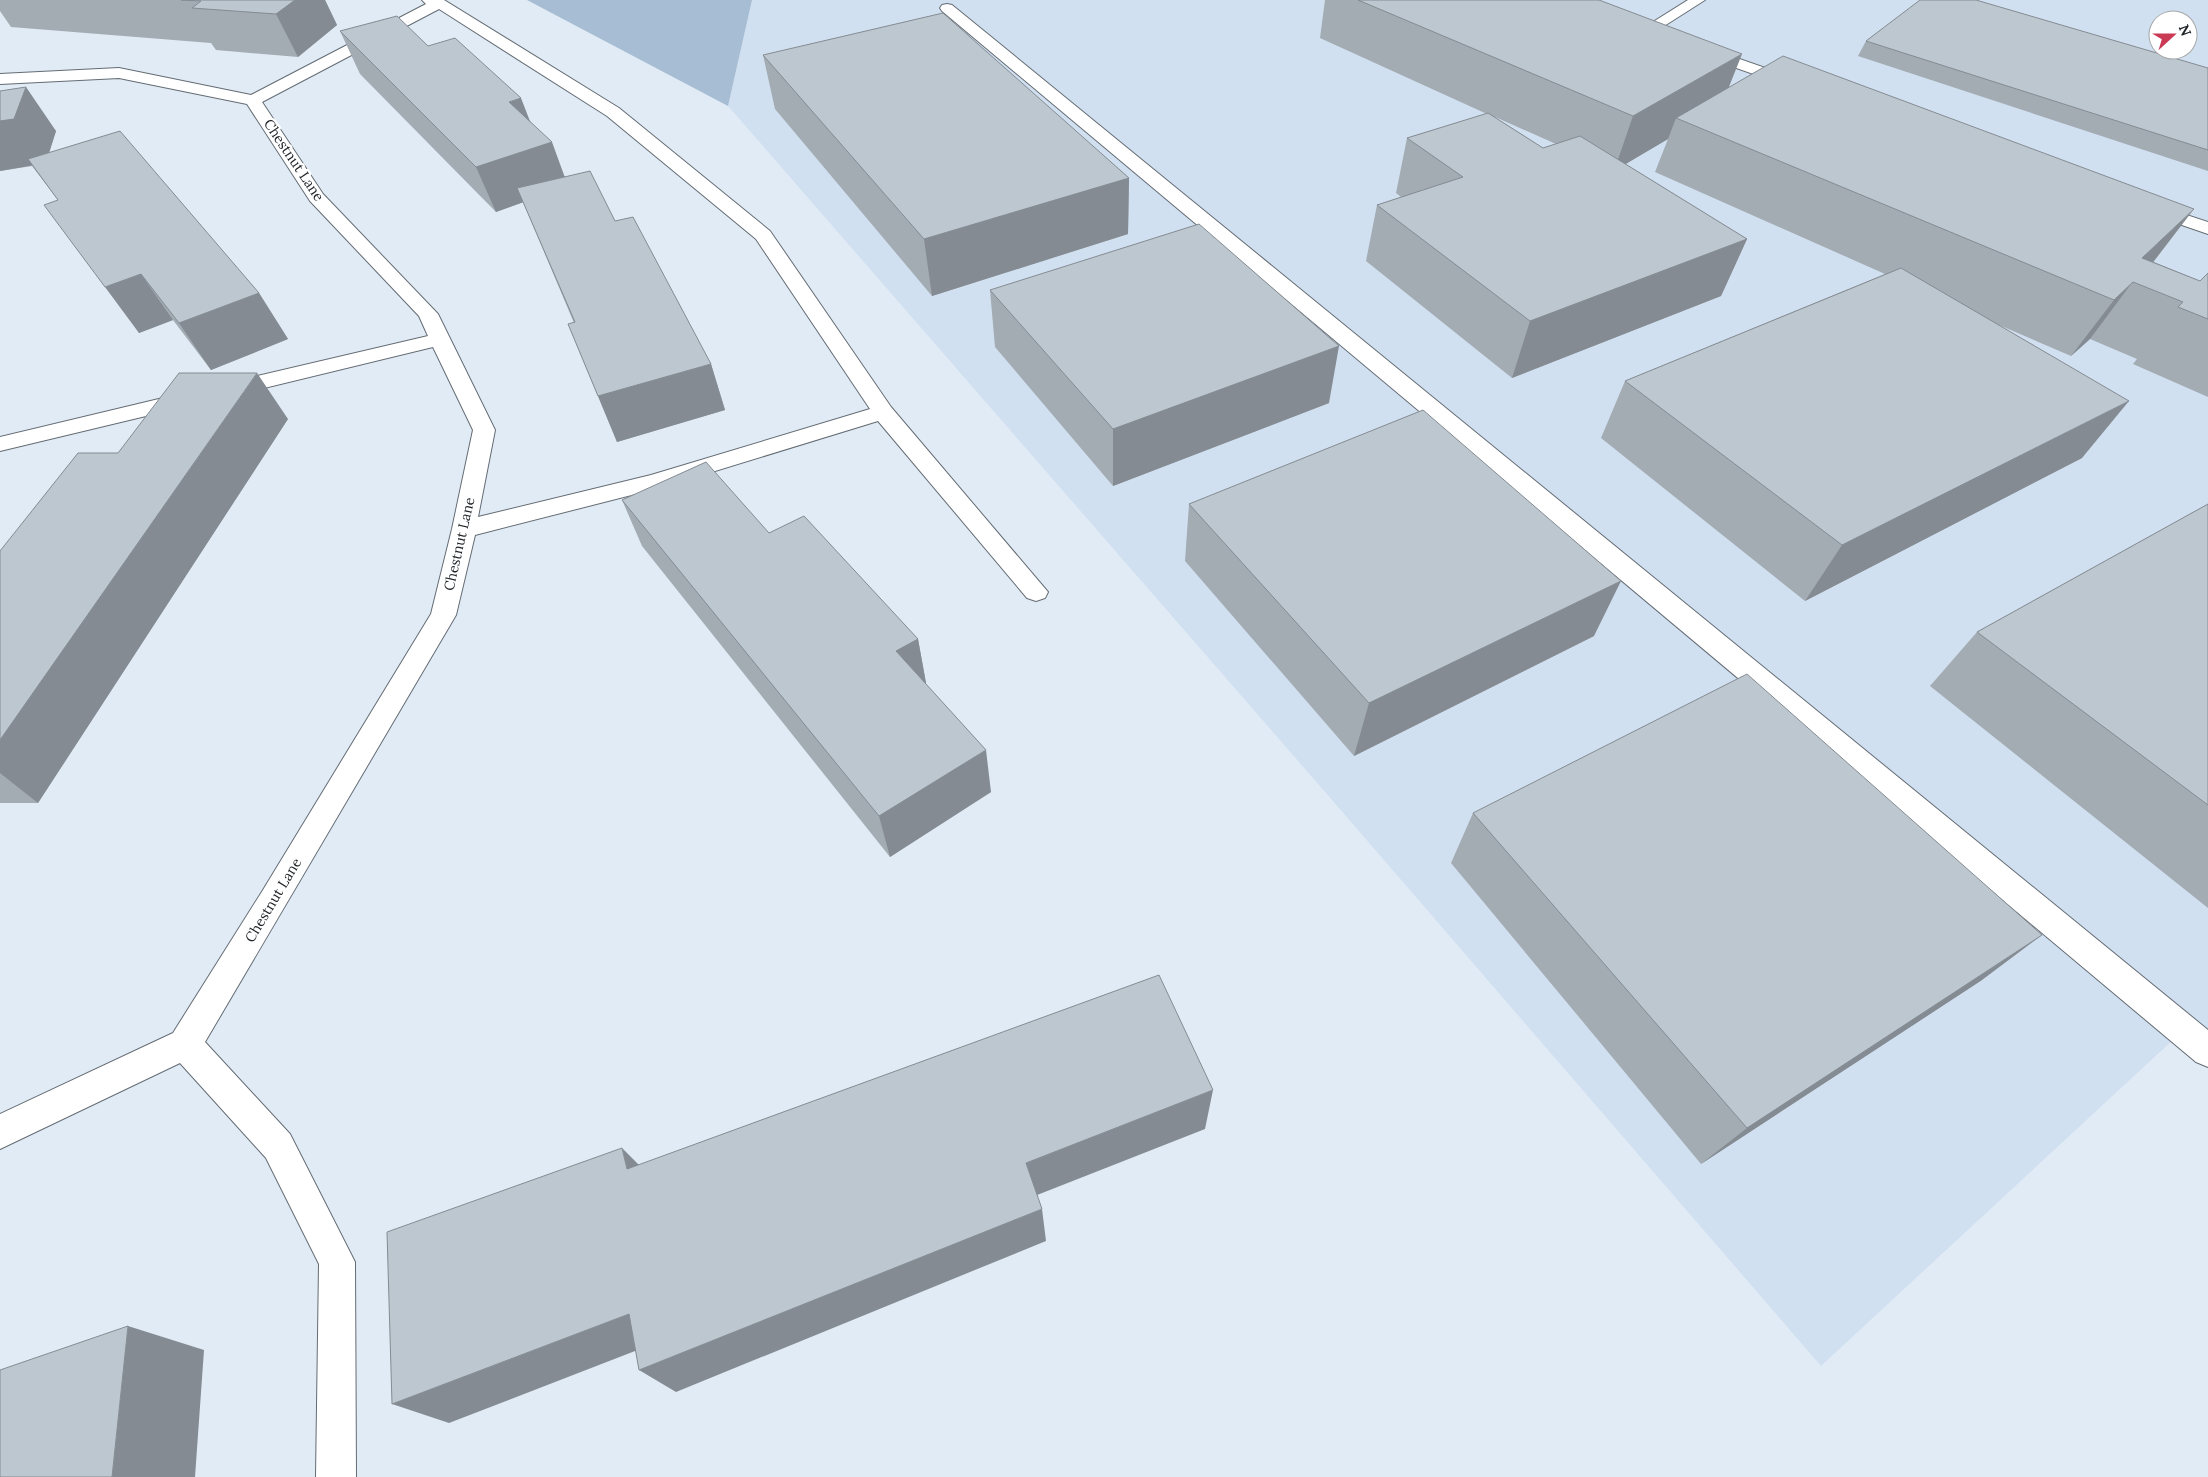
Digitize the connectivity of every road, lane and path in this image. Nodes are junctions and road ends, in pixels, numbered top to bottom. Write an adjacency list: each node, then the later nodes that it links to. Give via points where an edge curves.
1 (1698, 0): 5 (street)
2 (434, 1): 10 (street); 14 (street, via 613,112 763,235)
3 (947, 8): 19 (street)
4 (1627, 25): 5 (street)
5 (1645, 32): 6 (street)
6 (1664, 38)
7 (1683, 45): 9 (street)
8 (0, 79): 10 (street, via 119,73)
9 (1805, 87)
10 (253, 100): 13 (street, Chestnut Lane, via 316,197 428,314)
11 (2133, 202): 12 (street)
12 (2208, 228)
13 (440, 339): 15 (street); 16 (street, Chestnut Lane, via 484,430)
14 (883, 412): 16 (street, via 655,482); 17 (street)
15 (0, 444)
16 (464, 528): 18 (street, Chestnut Lane, via 443,615)
17 (1036, 592)
18 (185, 1044): 20 (street); 21 (street, via 278,1146 337,1262)
19 (2208, 1051)
20 (0, 1132)
21 (336, 1477)

